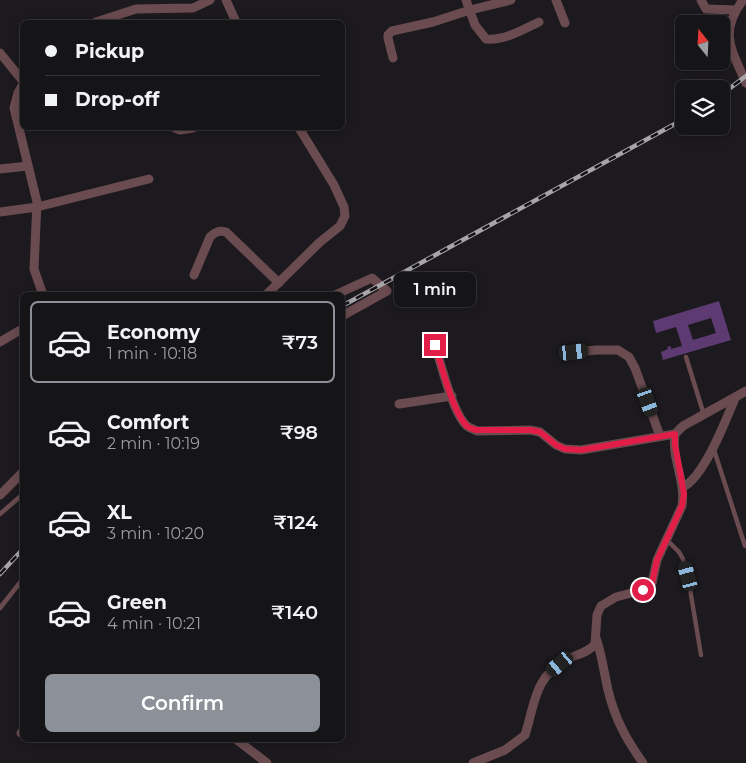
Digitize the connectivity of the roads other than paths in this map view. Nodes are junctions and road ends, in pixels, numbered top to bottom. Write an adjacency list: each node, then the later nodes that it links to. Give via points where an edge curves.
1 (210, 0): 10 (street, via 193,8 136,9)
2 (226, 0): 11 (street)
3 (466, 0): 8 (street)
4 (511, 0): 8 (street)
5 (556, 0): 13 (street)
6 (701, 0): 9 (street, via 706,9)
7 (743, 0): 9 (street)
8 (470, 10): 12 (street, via 478,30 486,39 502,38); 15 (street, via 392,31 388,38)
9 (735, 10): 17 (street, via 728,36)
10 (102, 20)
11 (235, 20)
12 (538, 22)
13 (565, 23)
14 (0, 53): 16 (street)
15 (393, 58)
16 (20, 78)
17 (746, 83)
18 (20, 90): 20 (street, via 14,108)
19 (300, 130): 26 (street, via 334,185 345,216 340,226)
20 (28, 166): 21 (street); 23 (street)
21 (0, 169)
22 (149, 179): 23 (street)
23 (37, 207): 24 (street); 27 (street, via 34,268)
24 (0, 212)
25 (194, 275): 26 (street, via 210,237 222,231)
26 (279, 283): 28 (street)
27 (42, 292)
28 (269, 292)
29 (342, 292): 30 (street, via 372,278 387,291)
30 (345, 314)
31 (20, 330): 32 (street)
32 (0, 342)
33 (435, 345): 37 (street)
34 (574, 352): 42 (street, via 618,350 629,357)
35 (686, 357): 40 (lane)
36 (746, 391): 38 (street)
37 (452, 396): 39 (street); 42 (street, via 465,425 471,429 540,432 565,449 581,450)
38 (735, 398): 40 (street); 43 (street)
39 (400, 404)
40 (704, 414): 41 (street)
41 (675, 434): 42 (street); 45 (street)
42 (660, 436)
43 (713, 447): 45 (street, via 695,477); 50 (lane)
44 (20, 475): 46 (street)
45 (683, 488): 49 (street, via 682,506)
46 (0, 495)
47 (20, 498): 48 (lane)
48 (0, 514)
49 (666, 540): 53 (street, via 648,587 616,597 601,606 597,615); 54 (lane, via 683,559)
50 (745, 546)
51 (20, 583): 52 (lane)
52 (0, 608)
53 (596, 638): 59 (street, via 591,648 567,659 548,674 536,693 523,738); 60 (street, via 619,722 626,739)
54 (701, 655)
55 (240, 742): 56 (street)
56 (251, 751): 57 (street); 58 (street)
57 (250, 763)
58 (267, 763)
59 (473, 763)
60 (643, 763)

